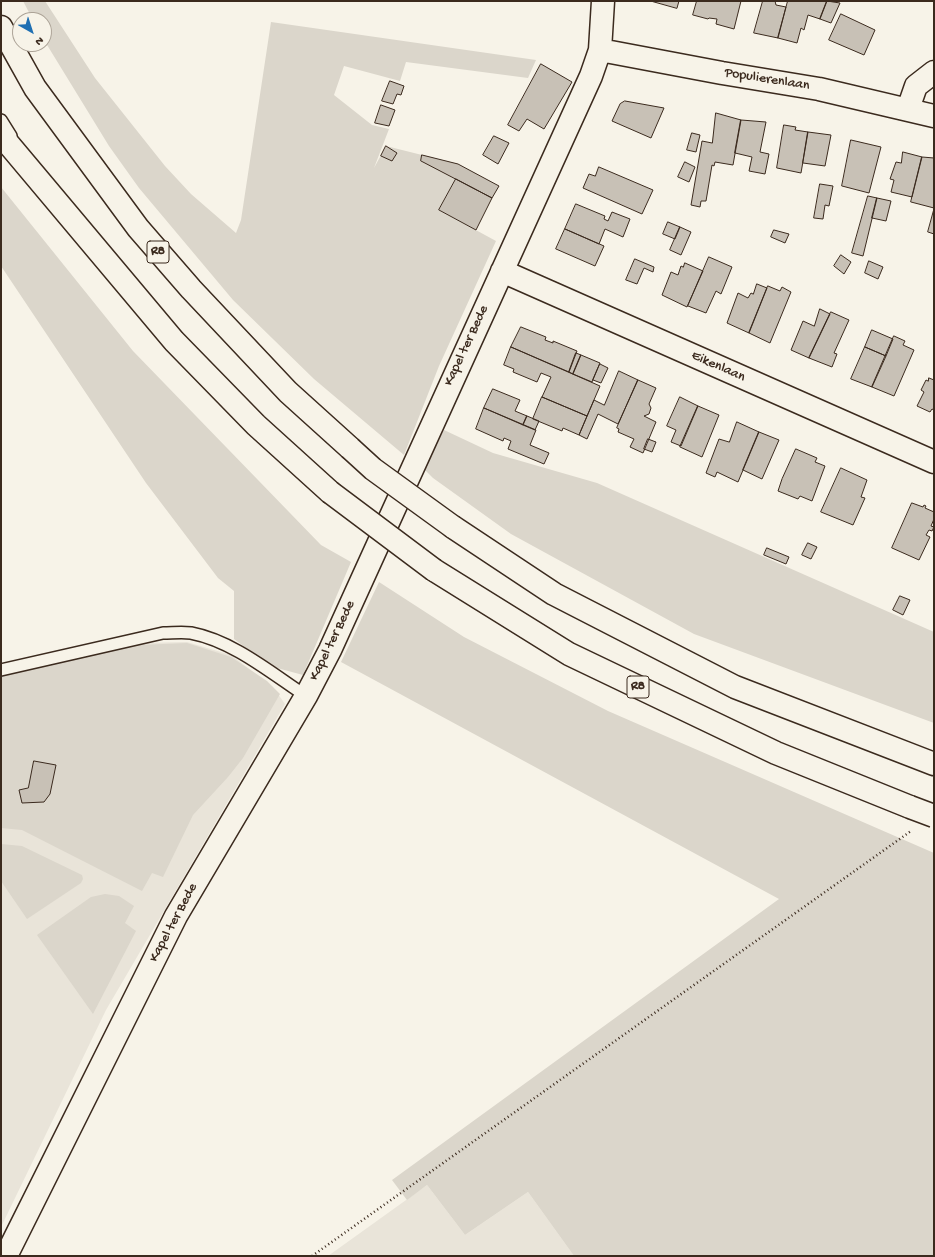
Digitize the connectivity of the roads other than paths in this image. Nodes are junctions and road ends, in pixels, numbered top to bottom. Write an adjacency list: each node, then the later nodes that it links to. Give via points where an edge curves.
1 (602, 1): 3 (main road, Kapel ter Bede)
2 (1, 27): 15 (main road, R8, bridge, via 35,88 138,228 191,289 288,392 373,469 453,527 554,594 735,687)
3 (600, 50): 5 (main road, Populierenlaan, via 820,89); 11 (main road, Kapel ter Bede, via 591,76)
4 (934, 72): 5 (main road, via 916,86)
5 (908, 109): 6 (main road, Populierenlaan)
6 (934, 116)
7 (1, 120): 10 (lane)
8 (1, 134): 10 (main road)
9 (1, 150): 10 (main road, via 8,158)
10 (33, 173): 16 (main road, R8, bridge, via 174,341 256,425 330,492 434,570 569,654 776,753)
11 (502, 272): 12 (main road, Eikenlaan); 14 (main road, Kapel ter Bede, via 365,575)
12 (934, 462)
13 (1, 670): 14 (lane, via 163,633 190,633 216,640 242,654)
14 (306, 696): 17 (main road, Kapel ter Bede, via 176,916)
15 (934, 764)
16 (934, 816)
17 (6, 1256)

